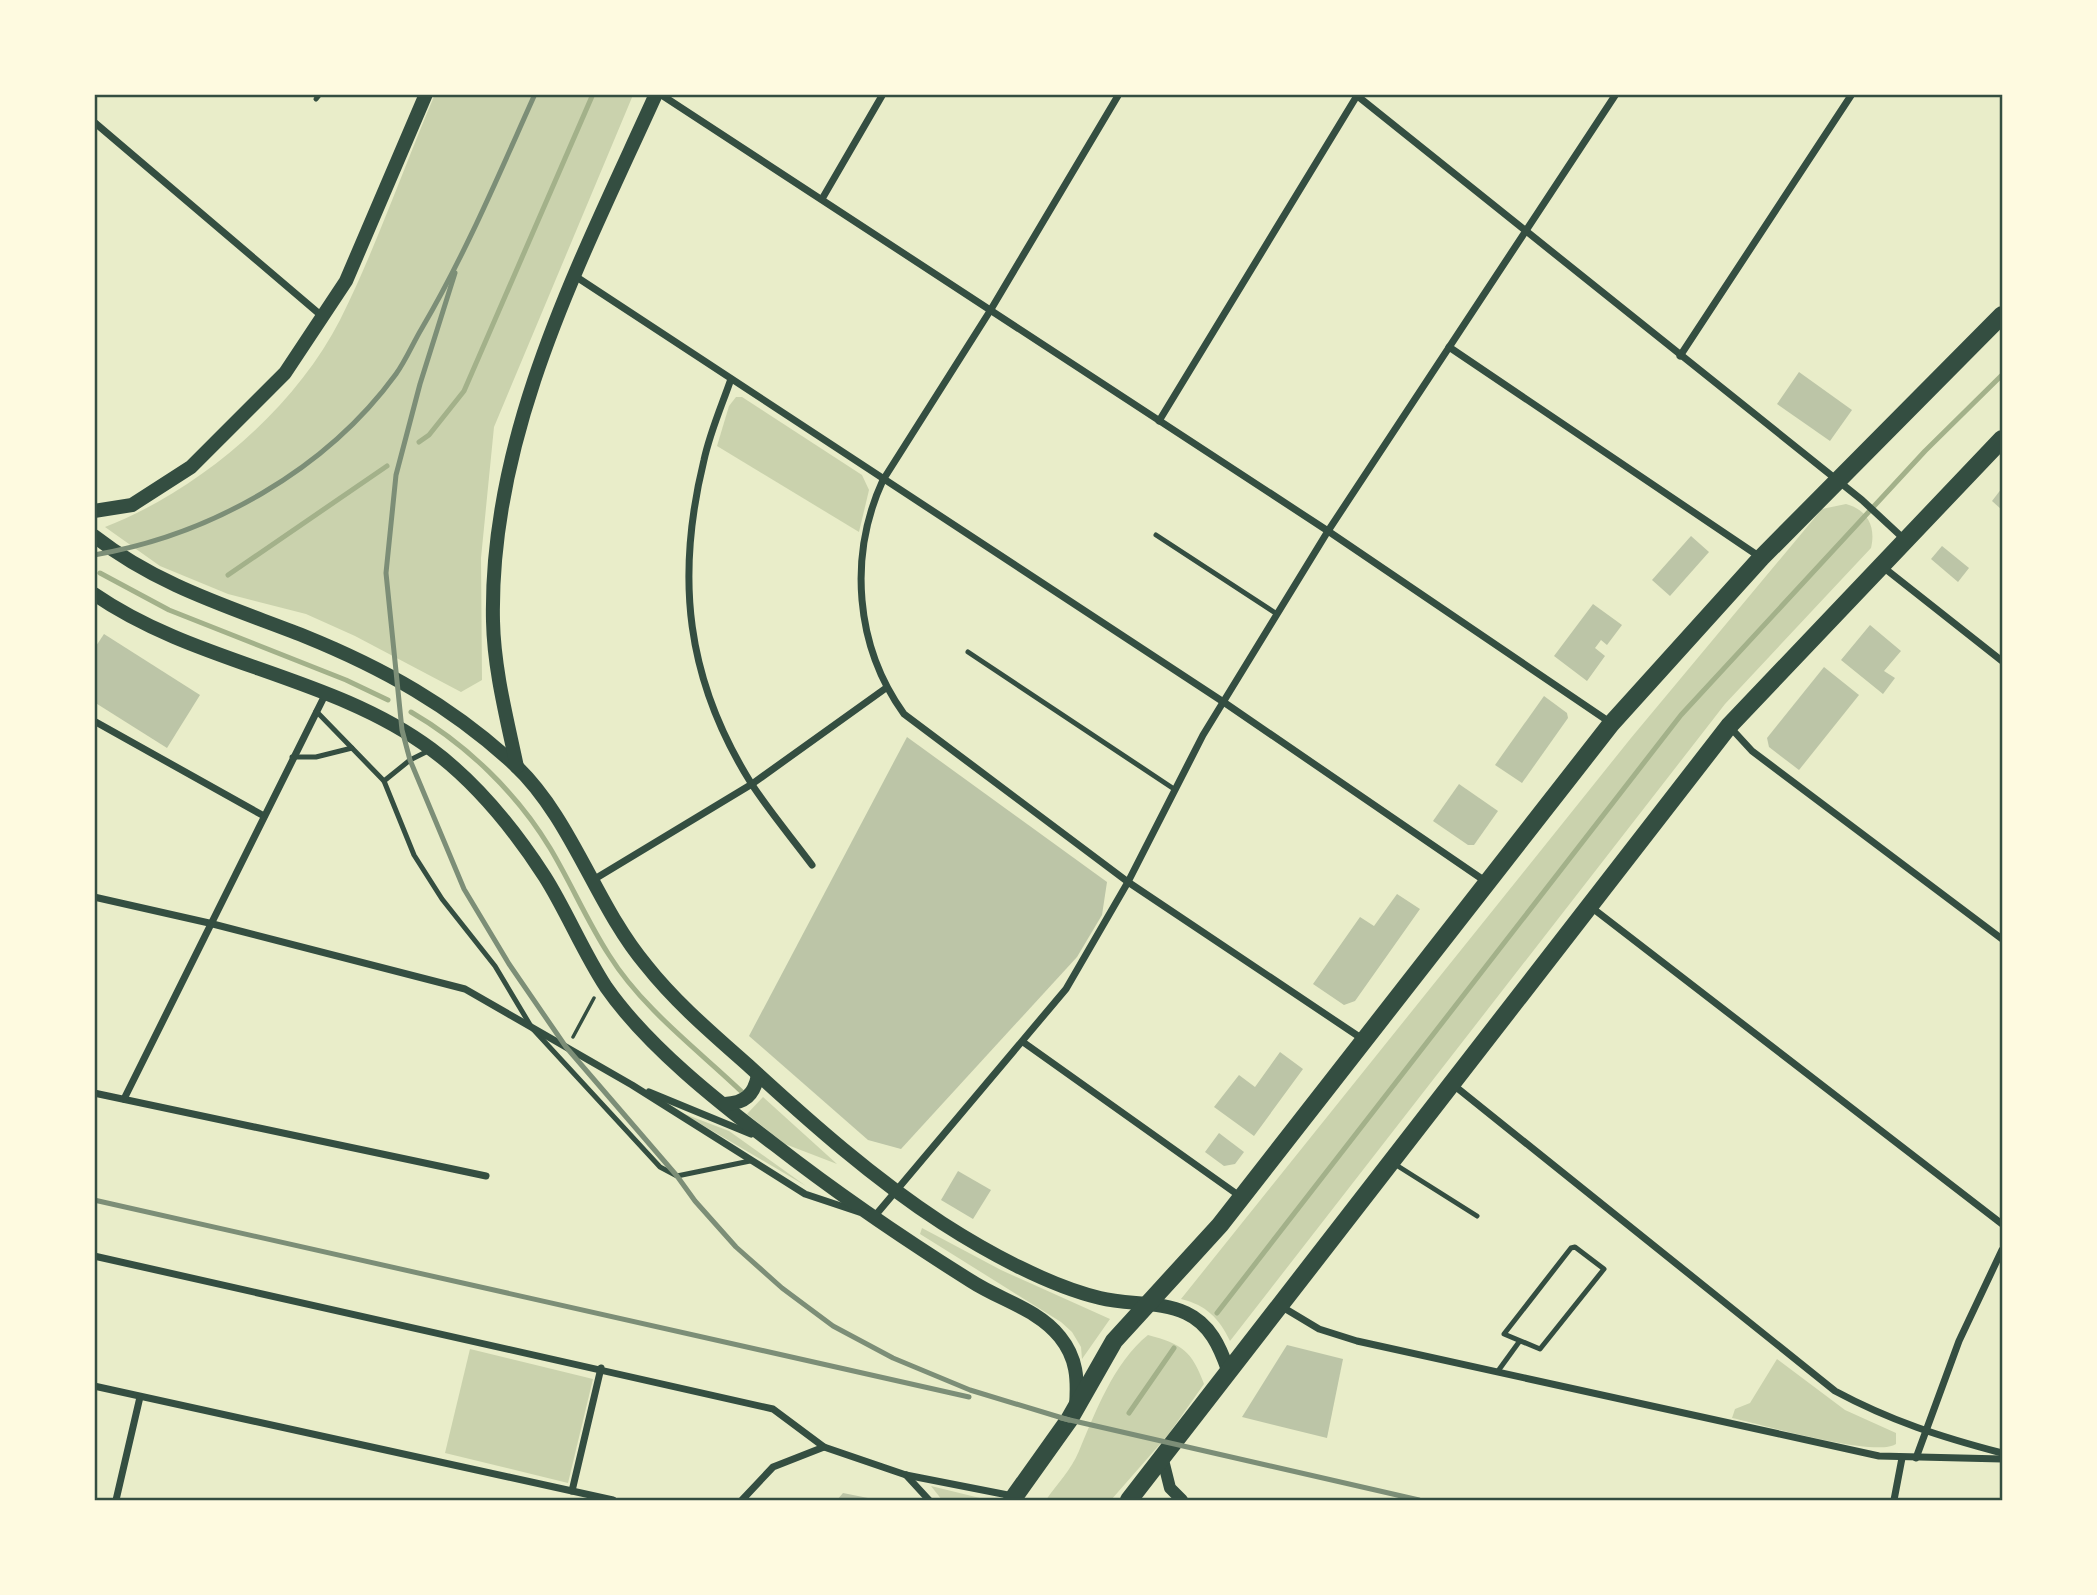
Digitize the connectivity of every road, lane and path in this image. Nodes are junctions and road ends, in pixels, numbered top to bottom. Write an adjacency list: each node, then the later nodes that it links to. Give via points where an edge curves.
1 (426, 94): 14 (main road, via 346,281)
2 (658, 94): 9 (street); 11 (main road)
3 (883, 94): 9 (street)
4 (1119, 94): 12 (street)
5 (1616, 94): 10 (street)
6 (1852, 94): 16 (street)
7 (1357, 95): 10 (street); 18 (street)
8 (94, 122): 14 (street)
9 (822, 199): 12 (street)
10 (1525, 232): 15 (street); 16 (street)
11 (574, 275): 17 (street); 43 (main road, via 524,405 495,555 493,623)
12 (990, 312): 18 (street); 20 (street)
13 (2003, 315): 21 (highway)
14 (324, 318): 22 (main road, via 285,373 191,467 132,505)
15 (1449, 347): 23 (street); 27 (street)
16 (1681, 356): 21 (street)
17 (732, 379): 20 (street); 45 (street, via 704,459 686,561 696,661 710,704)
18 (1160, 421): 23 (street)
19 (2003, 439): 26 (highway)
20 (883, 480): 33 (street, via 870,509 861,554 860,605); 35 (street)
21 (1838, 481): 26 (street); 27 (highway)
22 (94, 510)
23 (1328, 531): 30 (street); 38 (street)
24 (1156, 534): 30 (lane)
25 (94, 536): 43 (main road, via 157,578 199,598 343,653 414,687)
26 (1904, 539): 28 (highway)
27 (1761, 558): 38 (highway)
28 (1880, 564): 32 (street); 39 (highway)
29 (94, 594): 34 (main road, via 143,623)
30 (1277, 614): 35 (street)
31 (968, 652): 46 (lane)
32 (2003, 661)
33 (886, 688): 45 (street); 51 (street, via 904,714)
34 (326, 695): 36 (street); 41 (main road, via 402,730)
35 (1225, 703): 46 (street); 50 (street)
36 (316, 711): 40 (lane); 42 (street)
37 (94, 721): 47 (street)
38 (1611, 724): 50 (highway)
39 (1728, 726): 53 (highway); 55 (street, via 1752,751)
40 (352, 748): 42 (lane, via 316,757); 44 (lane)
41 (432, 750): 44 (lane, via 410,760); 56 (main road, via 510,826)
42 (292, 757): 47 (street)
43 (517, 767): 49 (main road, via 564,829)
44 (384, 781): 57 (lane, via 414,855 495,966)
45 (752, 784): 48 (street); 49 (street)
46 (1174, 789): 51 (street)
47 (264, 817): 54 (street)
48 (811, 864)
49 (593, 880): 61 (main road, via 645,964)
50 (1487, 882): 58 (highway)
51 (1128, 883): 58 (street); 59 (street, via 1066,989)
52 (94, 897): 54 (street)
53 (1588, 905): 62 (highway); 75 (street)
54 (209, 923): 57 (street, via 465,989); 65 (street)
55 (2003, 939)
56 (603, 981): 60 (path); 66 (main road, via 640,1026)
57 (532, 1028): 60 (street); 68 (lane, via 660,1167 677,1176)
58 (1365, 1040): 72 (highway)
59 (1023, 1042): 71 (street); 72 (street)
60 (566, 1047): 63 (street)
61 (758, 1075): 66 (main road, via 749,1097); 71 (main road)
62 (1451, 1083): 69 (highway); 87 (street, via 1835,1391)
63 (632, 1085): 67 (street); 68 (street)
64 (94, 1093): 65 (street)
65 (124, 1099): 70 (street)
66 (725, 1104): 67 (main road)
67 (769, 1141): 74 (main road)
68 (750, 1161): 74 (street, via 805,1194)
69 (1390, 1161): 73 (lane); 78 (highway)
70 (486, 1175)
71 (895, 1191): 74 (street); 79 (main road, via 951,1229 1061,1284 1098,1298)
72 (1241, 1197): 79 (highway)
73 (1477, 1216)
74 (875, 1218): 86 (main road, via 975,1284 1048,1324 1074,1359)
75 (2003, 1224)
76 (2003, 1250): 87 (street, via 1959,1340)
77 (94, 1256): 81 (street)
78 (1279, 1305): 82 (highway); 83 (street, via 1338,1336)
79 (1146, 1306): 82 (main road, via 1173,1309 1198,1321 1216,1341); 86 (highway, via 1114,1341)
80 (1520, 1342): 80 (lane, via 1540,1350 1603,1268 1571,1248 1504,1331); 83 (lane)
81 (601, 1368): 88 (street, via 773,1409); 95 (street)
82 (1228, 1370): 90 (highway)
83 (1498, 1371): 91 (street)
84 (94, 1386): 85 (street)
85 (140, 1397): 95 (street); 97 (street)
86 (1076, 1406): 96 (highway)
87 (1923, 1432): 89 (street); 92 (street)
88 (824, 1447): 94 (street); 99 (street, via 773,1467)
89 (2003, 1453)
90 (1162, 1456): 101 (highway); 102 (street, via 1171,1488)
91 (1902, 1458): 92 (street); 103 (street)
92 (1916, 1458): 93 (street)
93 (2003, 1459)
94 (905, 1475): 96 (street); 100 (street)
95 (572, 1491): 98 (street)
96 (1014, 1499)
97 (116, 1500)
98 (613, 1500)
99 (741, 1500)
100 (929, 1500)
101 (1129, 1500)
102 (1182, 1500)
103 (1894, 1500)

